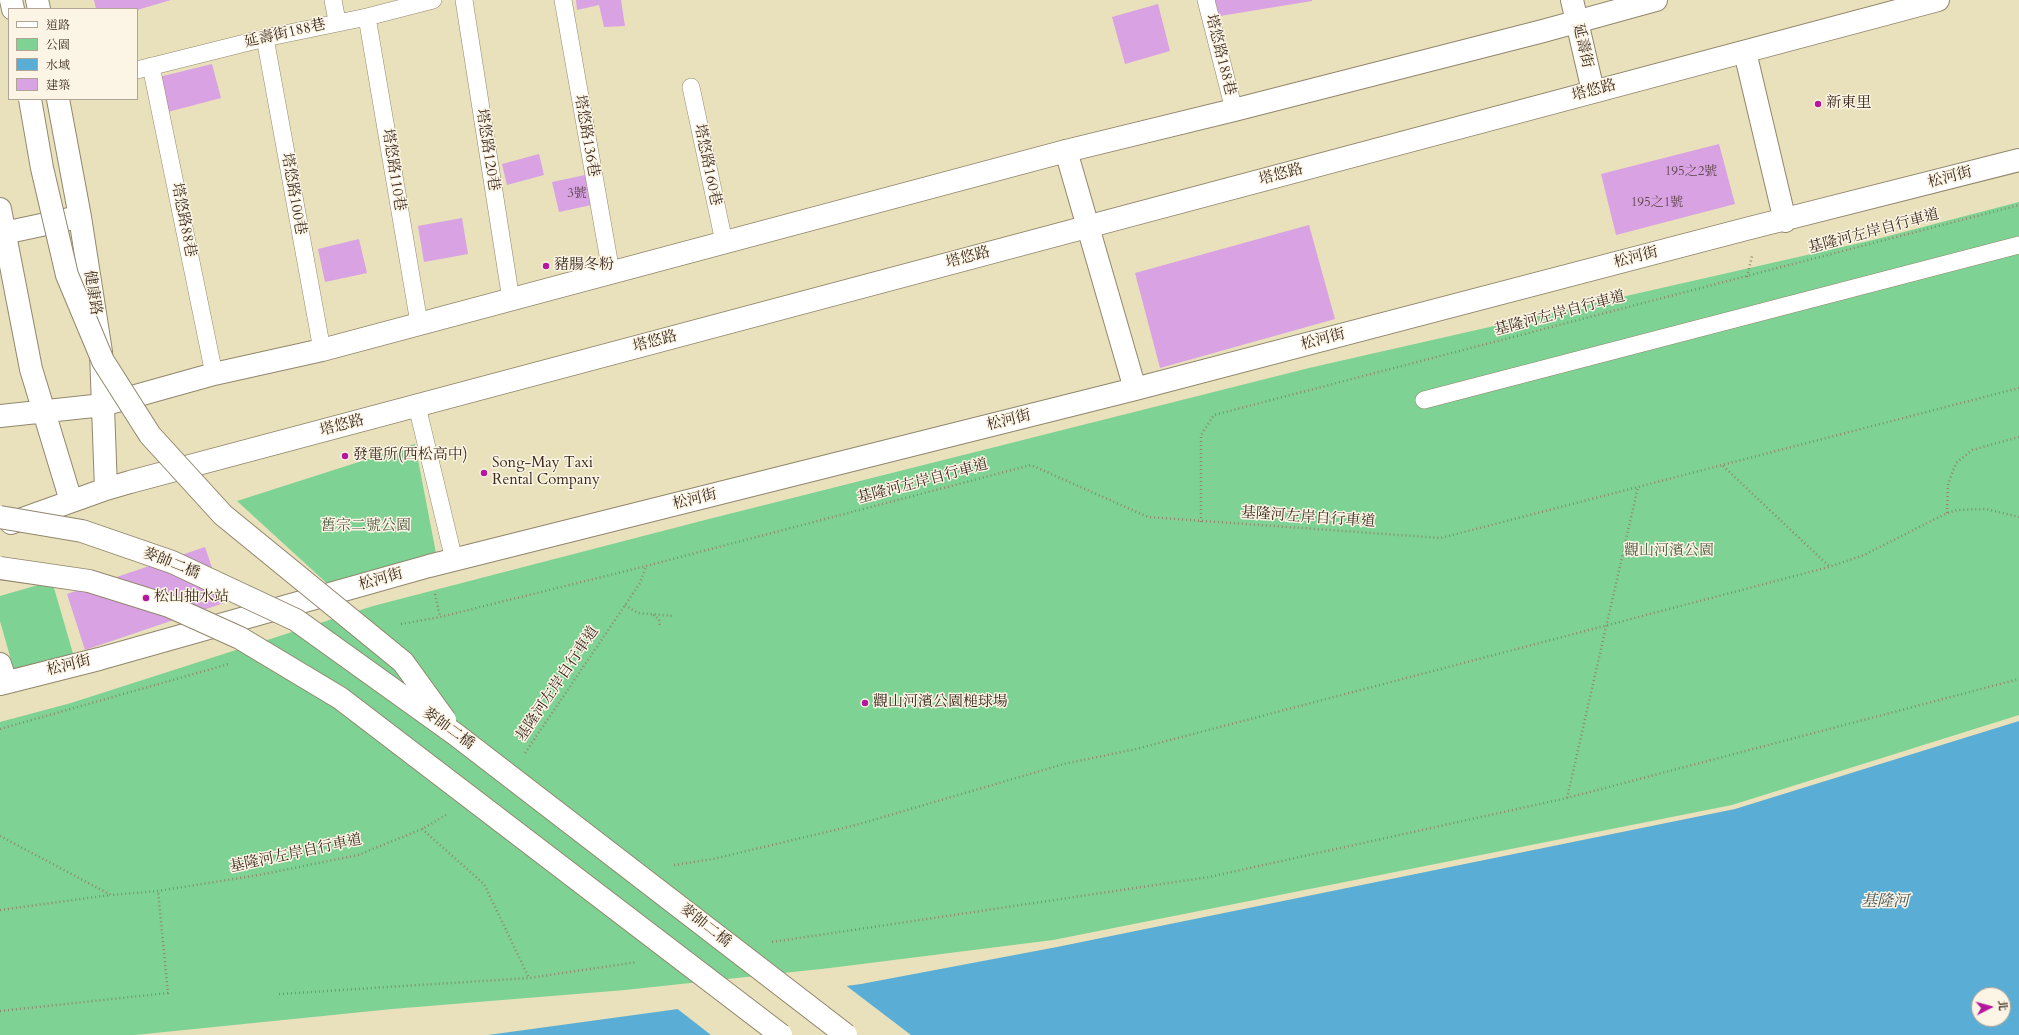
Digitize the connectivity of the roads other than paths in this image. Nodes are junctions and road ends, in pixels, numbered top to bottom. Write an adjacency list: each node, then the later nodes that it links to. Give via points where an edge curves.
1 (333, 0): 10 (lane)
2 (433, 0): 9 (lane, 延壽街188巷)
3 (464, 0): 30 (lane, 塔悠路120巷)
4 (563, 0): 29 (lane, 塔悠路136巷)
5 (1206, 0): 19 (lane, 塔悠路188巷)
6 (1572, 0): 11 (main road, 延壽街)
7 (1656, 0): 11 (main road)
8 (1938, 0): 13 (main road, 塔悠路)
9 (367, 17): 10 (lane, 延壽街188巷); 31 (lane, 塔悠路110巷)
10 (337, 22): 12 (lane, 延壽街188巷)
11 (1577, 22): 16 (main road, 延壽街); 19 (main road)
12 (265, 38): 14 (lane, 延壽街188巷); 32 (lane, 塔悠路100巷)
13 (1745, 52): 16 (main road, 塔悠路); 24 (main road)
14 (144, 68): 33 (lane, 塔悠路88巷)
15 (691, 87): 27 (lane, 塔悠路160巷)
16 (1593, 91): 25 (main road, 塔悠路)
17 (30, 100): 47 (main road, bridge, via 42,168 67,275 103,361 150,435 223,515 403,662)
18 (58, 100): 23 (main road, 健康路)
19 (1234, 110): 20 (main road)
20 (1066, 151): 25 (main road); 27 (main road)
21 (2019, 160): 24 (main road, 松河街)
22 (0, 209): 26 (main road)
23 (80, 217): 26 (main road); 36 (main road, 健康路, via 101,352)
24 (1785, 221): 34 (main road, 松河街)
25 (1088, 226): 34 (main road); 37 (main road, 塔悠路)
26 (4, 233): 38 (main road, via 31,369)
27 (724, 242): 29 (main road)
28 (2019, 245): 35 (lane)
29 (611, 272): 30 (main road)
30 (511, 300): 31 (main road)
31 (420, 324): 32 (main road)
32 (322, 350): 33 (main road)
33 (214, 374): 36 (main road)
34 (1135, 389): 44 (main road, 松河街)
35 (1424, 400)
36 (103, 405): 38 (main road); 40 (main road, 健康路)
37 (417, 406): 40 (main road, 塔悠路); 44 (lane)
38 (43, 411): 39 (main road); 41 (main road)
39 (0, 416)
40 (106, 489): 41 (main road, 塔悠路)
41 (71, 502): 43 (main road, 塔悠路)
42 (0, 517): 47 (main road, 麥帥二橋, bridge, via 82,531 172,562 296,620)
43 (0, 527)
44 (454, 560): 46 (main road, 松河街, via 99,659)
45 (0, 568): 48 (main road, bridge, via 89,581 169,606 240,638 340,698)
46 (2, 676)
47 (455, 734): 49 (main road, 麥帥二橋, bridge)
48 (780, 1035)
49 (846, 1035)

